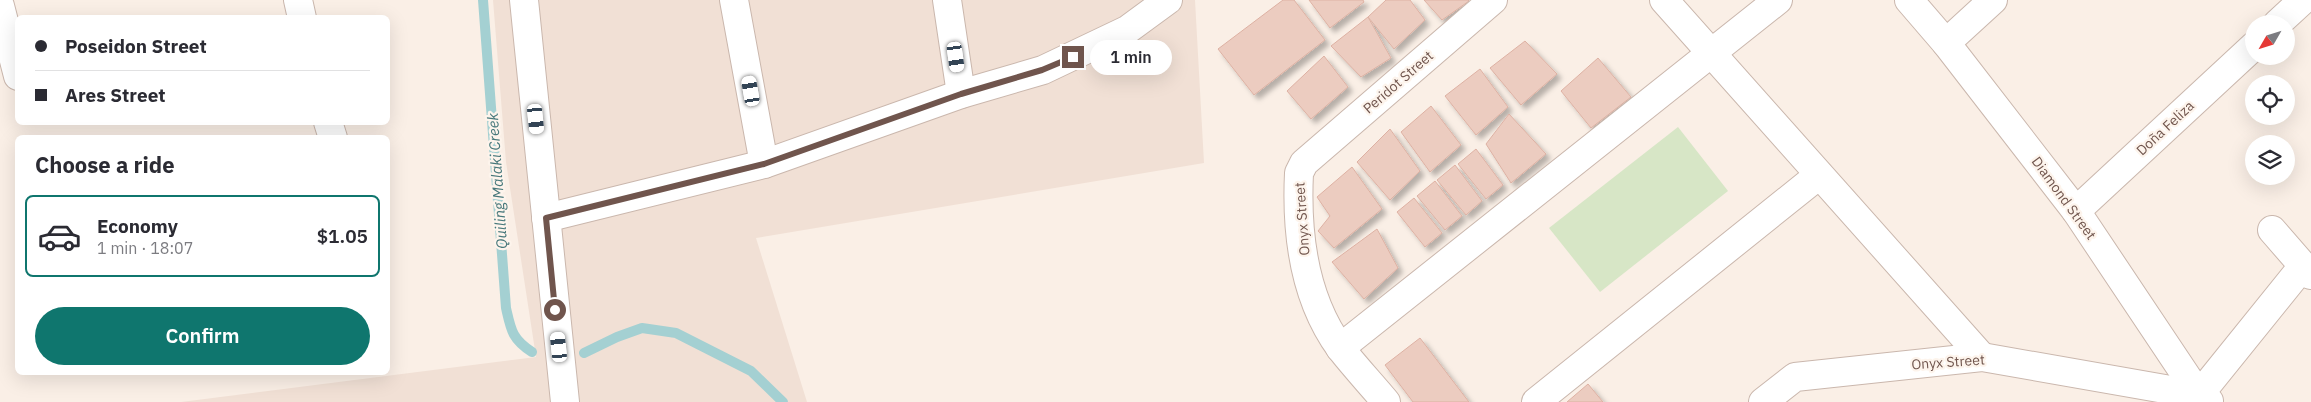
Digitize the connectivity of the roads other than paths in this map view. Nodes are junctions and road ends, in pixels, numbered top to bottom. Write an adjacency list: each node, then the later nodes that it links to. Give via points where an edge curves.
1 (298, 0): 13 (street)
2 (524, 0): 24 (street)
3 (734, 0): 21 (street)
4 (948, 0): 19 (street)
5 (1168, 0): 19 (street, via 1126,30 1088,50 1042,70)
6 (1492, 0): 20 (street, Peridot Street)
7 (1664, 0): 16 (street)
8 (1778, 0): 16 (street)
9 (1909, 0): 15 (street, Diamond Street)
10 (1993, 0): 15 (street)
11 (2303, 0): 14 (street)
12 (0, 6): 18 (street)
13 (301, 15)
14 (2287, 15)
15 (1946, 43): 23 (street, Diamond Street)
16 (1710, 52): 22 (street); 27 (street)
17 (2245, 54): 23 (street, Doña Feliza)
18 (15, 64)
19 (961, 94): 21 (street)
20 (1304, 163): 27 (street, Onyx Street, via 1299,173 1298,196 1301,249 1317,306)
21 (764, 164): 24 (street)
22 (1819, 175): 28 (street); 32 (street)
23 (2076, 211): 29 (street, Diamond Street)
24 (546, 218): 30 (street)
25 (2272, 230): 26 (street)
26 (2307, 271): 29 (street)
27 (1340, 348): 31 (street, Onyx Street)
28 (1982, 357): 29 (street, Onyx Street); 33 (street, Onyx Street, via 1794,377)
29 (2205, 398)
30 (564, 402)
31 (1386, 402)
32 (1536, 402)
33 (1763, 402)

